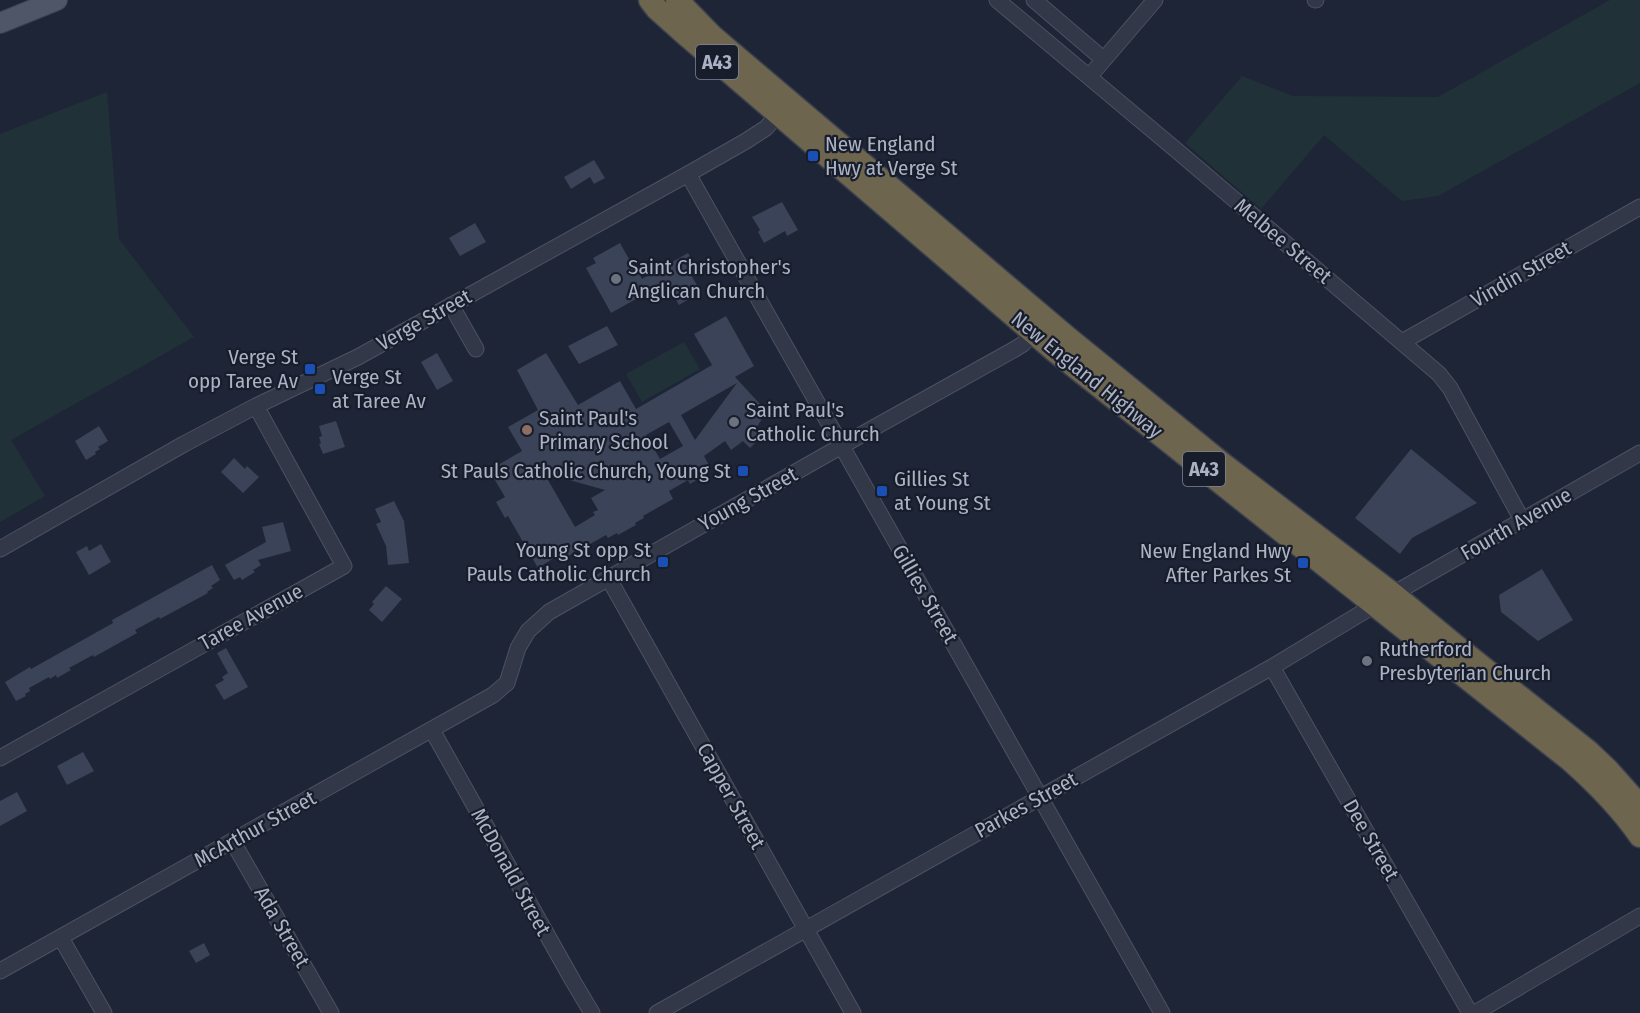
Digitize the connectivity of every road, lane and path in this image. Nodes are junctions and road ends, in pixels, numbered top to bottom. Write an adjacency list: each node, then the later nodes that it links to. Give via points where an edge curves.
1 (57, 0): 6 (main road)
2 (997, 0): 8 (street, Melbee Street)
3 (1034, 0): 7 (street)
4 (1155, 0): 7 (street)
5 (657, 2): 9 (highway, New England Highway / A43); 13 (highway, New England Highway / A43, via 712,36)
6 (0, 23)
7 (1103, 60): 8 (street)
8 (1089, 77): 14 (street, Melbee Street)
9 (778, 114): 10 (street, Verge Street, via 766,128); 13 (highway, New England Highway / A43)
10 (688, 174): 12 (street, Verge Street); 17 (street, Gillies Street)
11 (1640, 207): 14 (street, Vindin Street)
12 (451, 305): 15 (street); 16 (street, Verge Street, via 358,357)
13 (1040, 326): 17 (street, Young Street, via 1015,350); 22 (highway, New England Highway / A43, via 1056,352)
14 (1402, 342): 19 (street, Melbee Street, via 1450,388)
15 (476, 349)
16 (256, 406): 20 (street, Verge Street); 26 (street, Taree Avenue, via 344,566)
17 (842, 446): 21 (street, Young Street); 27 (street, Gillies Street)
18 (1640, 453): 19 (street, Fourth Avenue)
19 (1522, 520): 22 (street, Fourth Avenue)
20 (0, 549)
21 (609, 579): 24 (street, Young Street, via 549,612 528,630); 32 (street, Capper Street)
22 (1383, 599): 23 (street, Parkes Street); 28 (highway, New England Highway / A43, via 1455,646 1588,751); 29 (highway, New England Highway / A43, via 1570,760 1618,807)
23 (1272, 667): 27 (street, Parkes Street); 41 (street, Dee Street)
24 (507, 683): 25 (street, McArthur Street)
25 (432, 730): 30 (street, McArthur Street); 37 (street, McDonald Street)
26 (0, 758)
27 (1041, 796): 32 (street, Parkes Street); 40 (street, Gillies Street)
28 (1640, 806)
29 (1640, 836)
30 (234, 842): 33 (street, McArthur Street); 36 (street, Ada Street)
31 (1640, 916): 42 (street)
32 (807, 929): 38 (street, Parkes Street); 39 (street, Capper Street)
33 (61, 938): 34 (street, McArthur Street); 35 (street)
34 (0, 971)
35 (104, 1013)
36 (331, 1013)
37 (592, 1013)
38 (657, 1013)
39 (853, 1013)
40 (1162, 1013)
41 (1470, 1013)
42 (1475, 1013)

